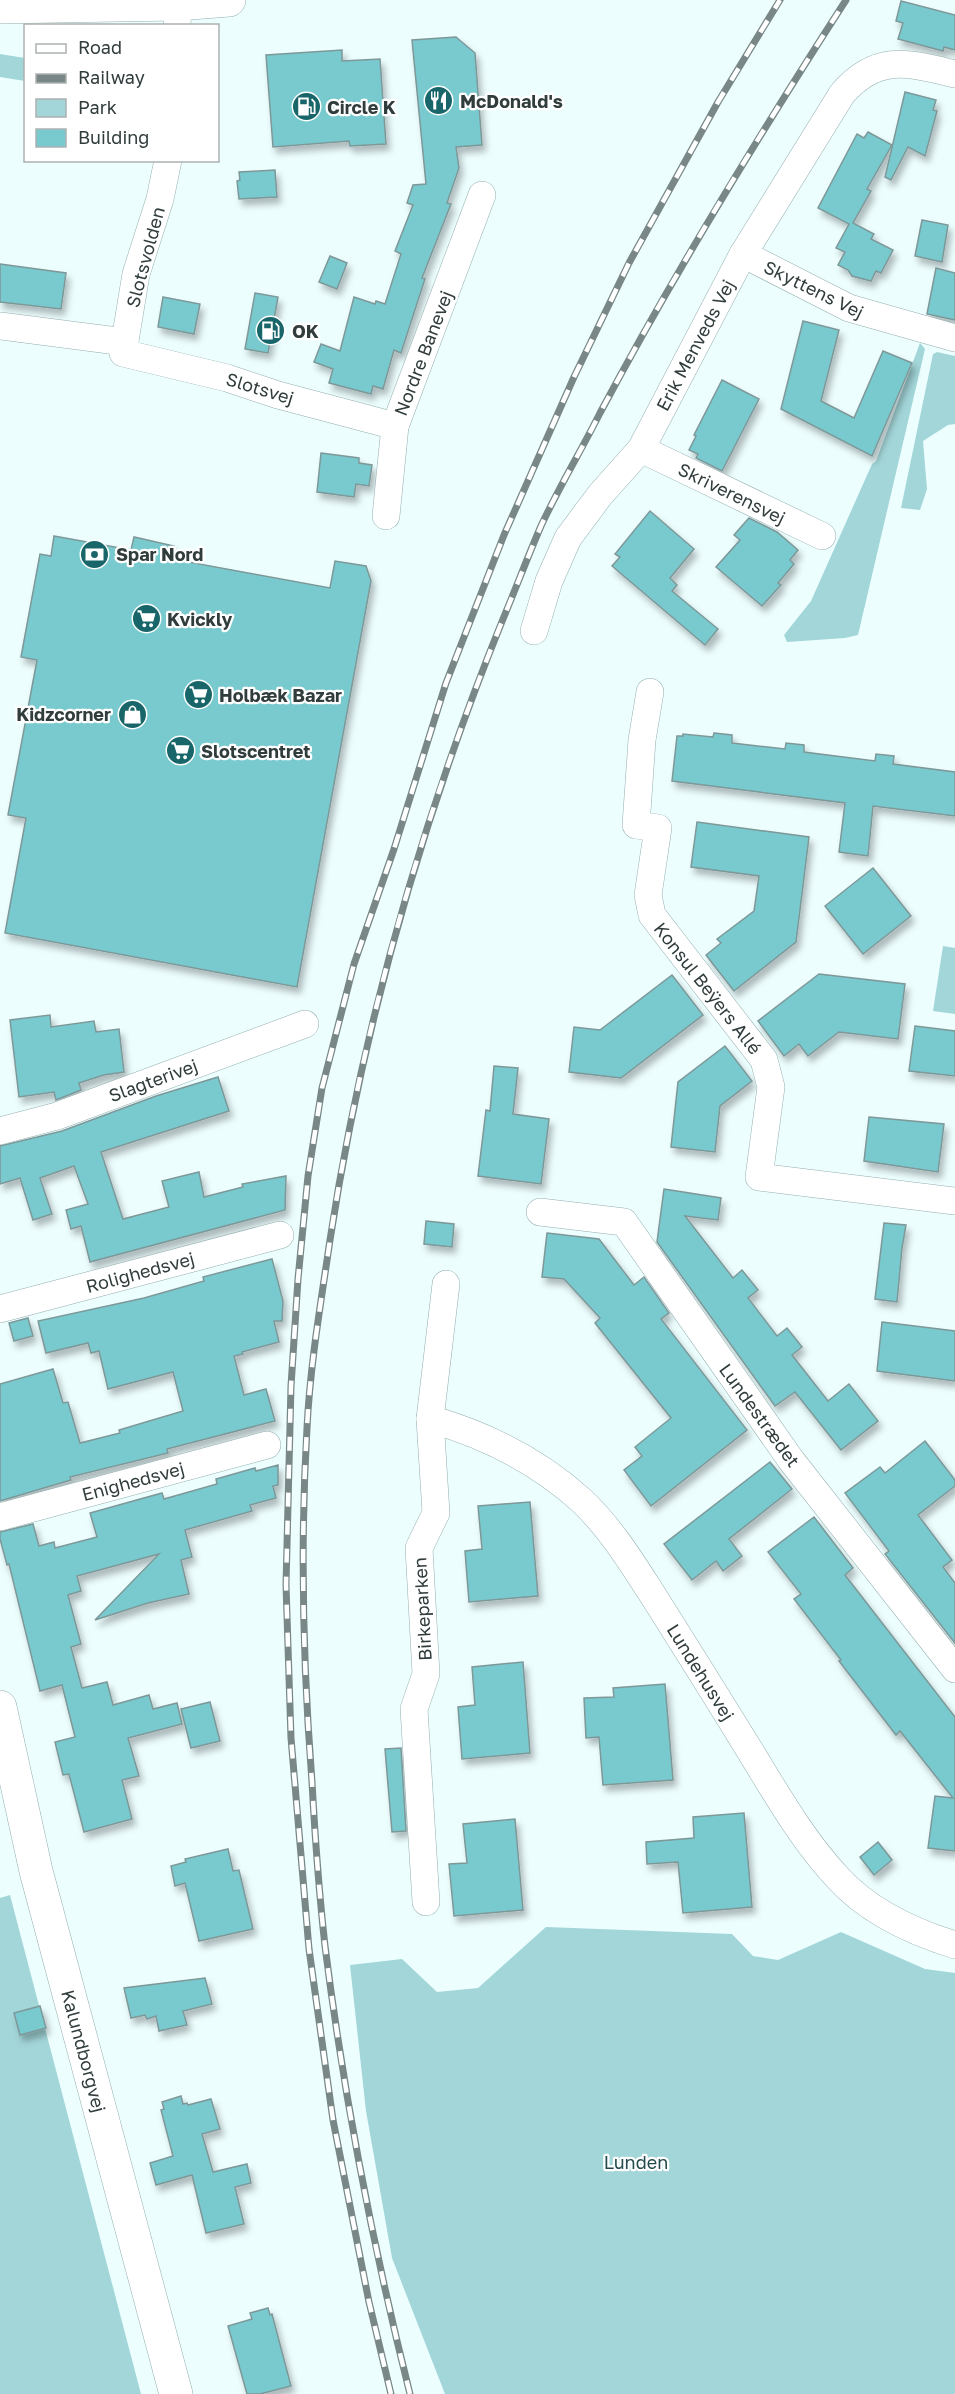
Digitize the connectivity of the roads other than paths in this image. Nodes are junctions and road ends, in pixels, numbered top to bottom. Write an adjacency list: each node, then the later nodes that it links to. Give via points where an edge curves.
1 (229, 0): 3 (street)
2 (0, 7): 3 (street)
3 (177, 10)
4 (955, 74): 7 (street, Erik Menveds Vej, via 912,63 873,68 858,77 842,94)
5 (168, 162): 10 (street, Slotsvolden, via 136,274)
6 (482, 195): 11 (street, Nordre Banevej)
7 (743, 254): 9 (street, Skyttens Vej, via 849,308); 12 (street, Erik Menveds Vej)
8 (0, 326): 10 (street, Slotsvej)
9 (955, 338)
10 (124, 348): 11 (street, Slotsvej)
11 (395, 426): 13 (street, Nordre Banevej)
12 (641, 449): 14 (street, Skriverensvej); 15 (street, Erik Menveds Vej, via 568,538 549,581)
13 (386, 516)
14 (822, 536)
15 (534, 632)
16 (650, 692): 19 (street, Konsul Beÿers Allé, via 636,825 658,828 648,895 652,915 764,1060 771,1087 759,1178)
17 (305, 1024): 18 (street, Slagterivej, via 57,1116)
18 (0, 1131)
19 (955, 1201)
20 (540, 1212): 27 (street, Lundestrædet, via 624,1222 786,1454)
21 (280, 1235): 23 (street, Rolighedsvej)
22 (446, 1284): 24 (street, Birkeparken)
23 (0, 1309)
24 (430, 1419): 29 (street, Birkeparken, via 436,1514 419,1548 426,1674 414,1709); 30 (street, Lundehusvej, via 514,1452 581,1500 619,1542 765,1775 839,1880 882,1913)
25 (267, 1445): 26 (street, Enighedsvej)
26 (0, 1517)
27 (955, 1669)
28 (0, 1707): 31 (street, Kalundborgvej, via 36,1871)
29 (426, 1902)
30 (955, 1945)
31 (176, 2394)

